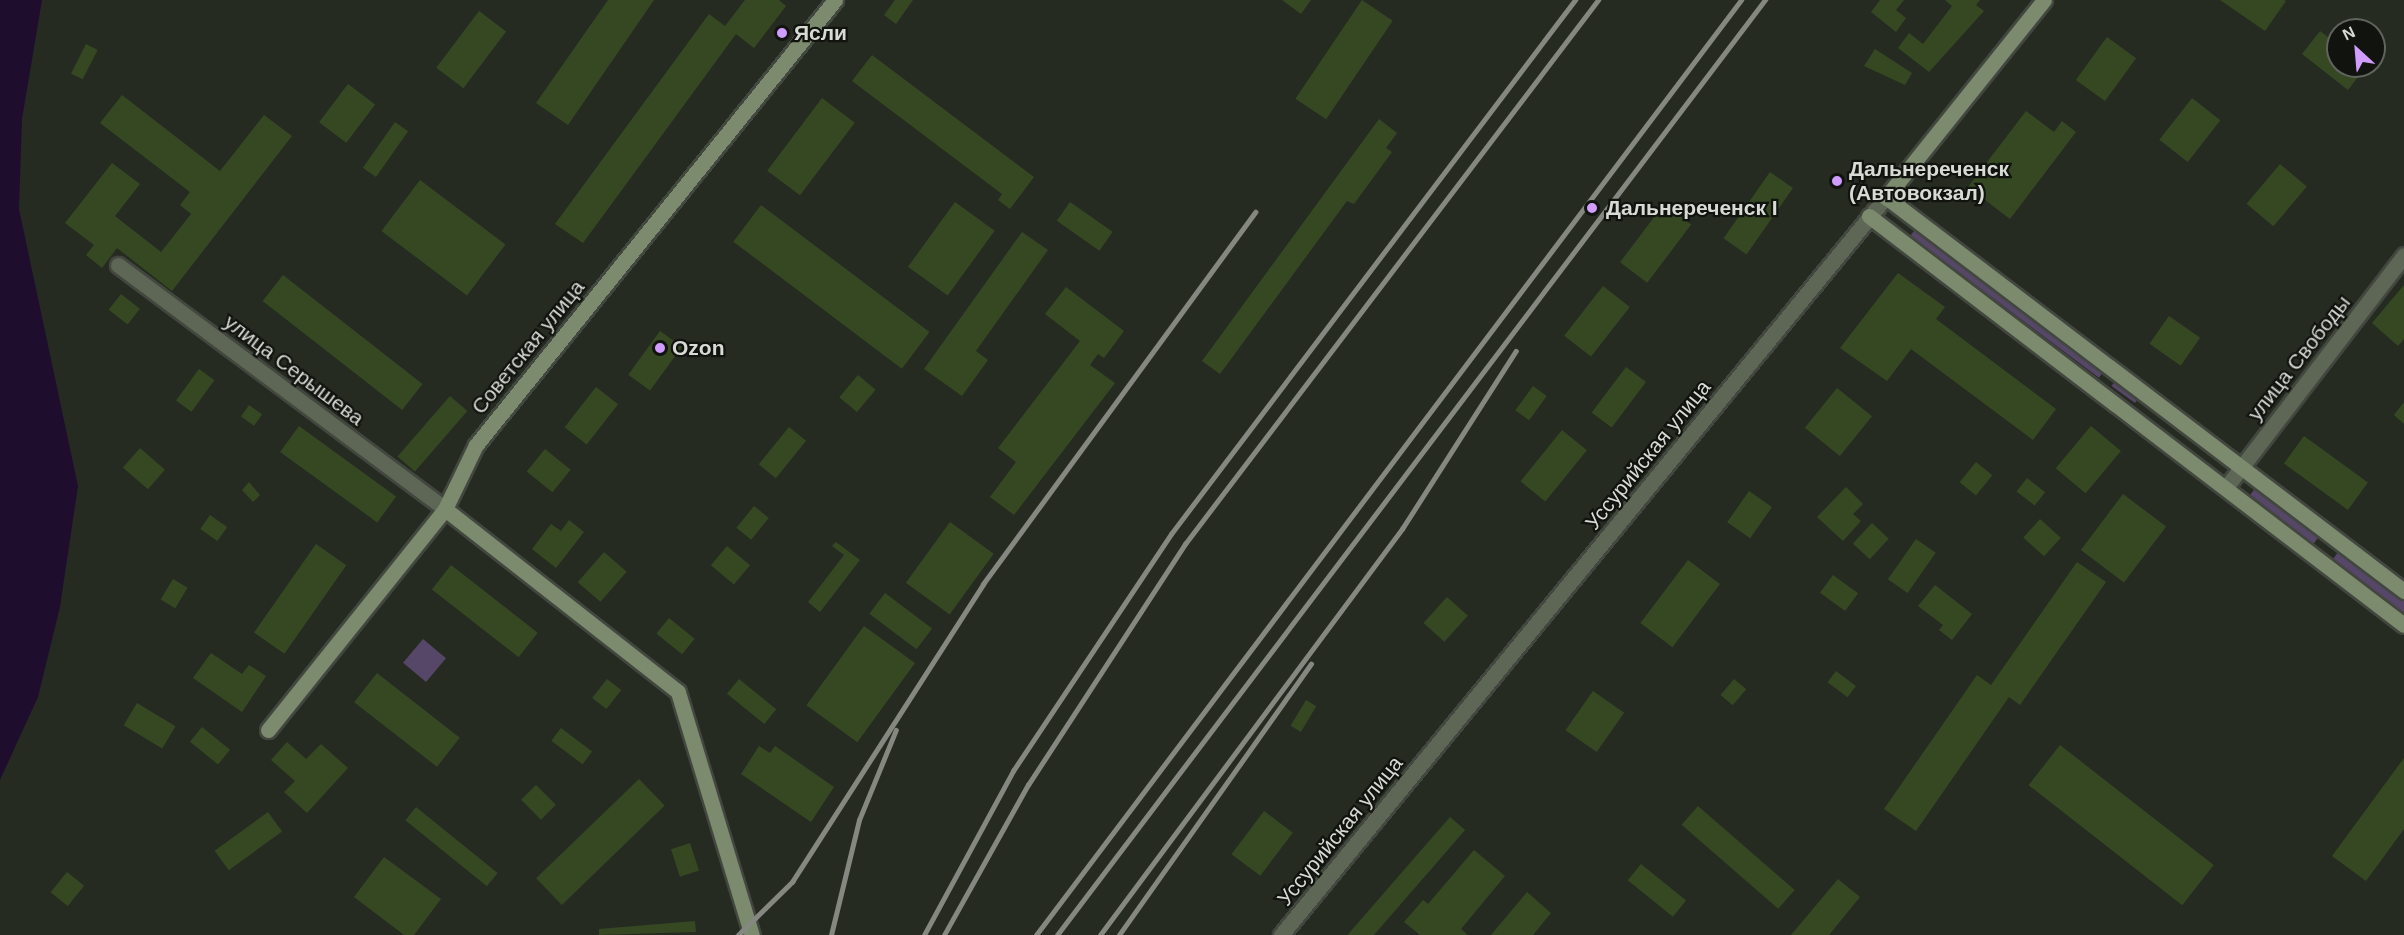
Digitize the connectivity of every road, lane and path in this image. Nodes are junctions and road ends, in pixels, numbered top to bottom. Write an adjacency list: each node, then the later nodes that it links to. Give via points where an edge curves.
1 (835, 0): 9 (street, Советская улица, via 476,445)
2 (2044, 0): 3 (street, Уссурийская улица)
3 (1886, 197): 4 (street, Уссурийская улица); 7 (street)
4 (1869, 216): 8 (street); 14 (street, Уссурийская улица)
5 (2404, 255): 7 (street, улица Свободы)
6 (118, 264): 9 (street, улица Серышева)
7 (2242, 466): 8 (street, улица Свободы); 10 (street)
8 (2227, 486): 11 (street)
9 (445, 509): 12 (street, Советская улица); 13 (street, via 678,692)
10 (2404, 591)
11 (2404, 625)
12 (268, 730)
13 (752, 935)
14 (1281, 935)

